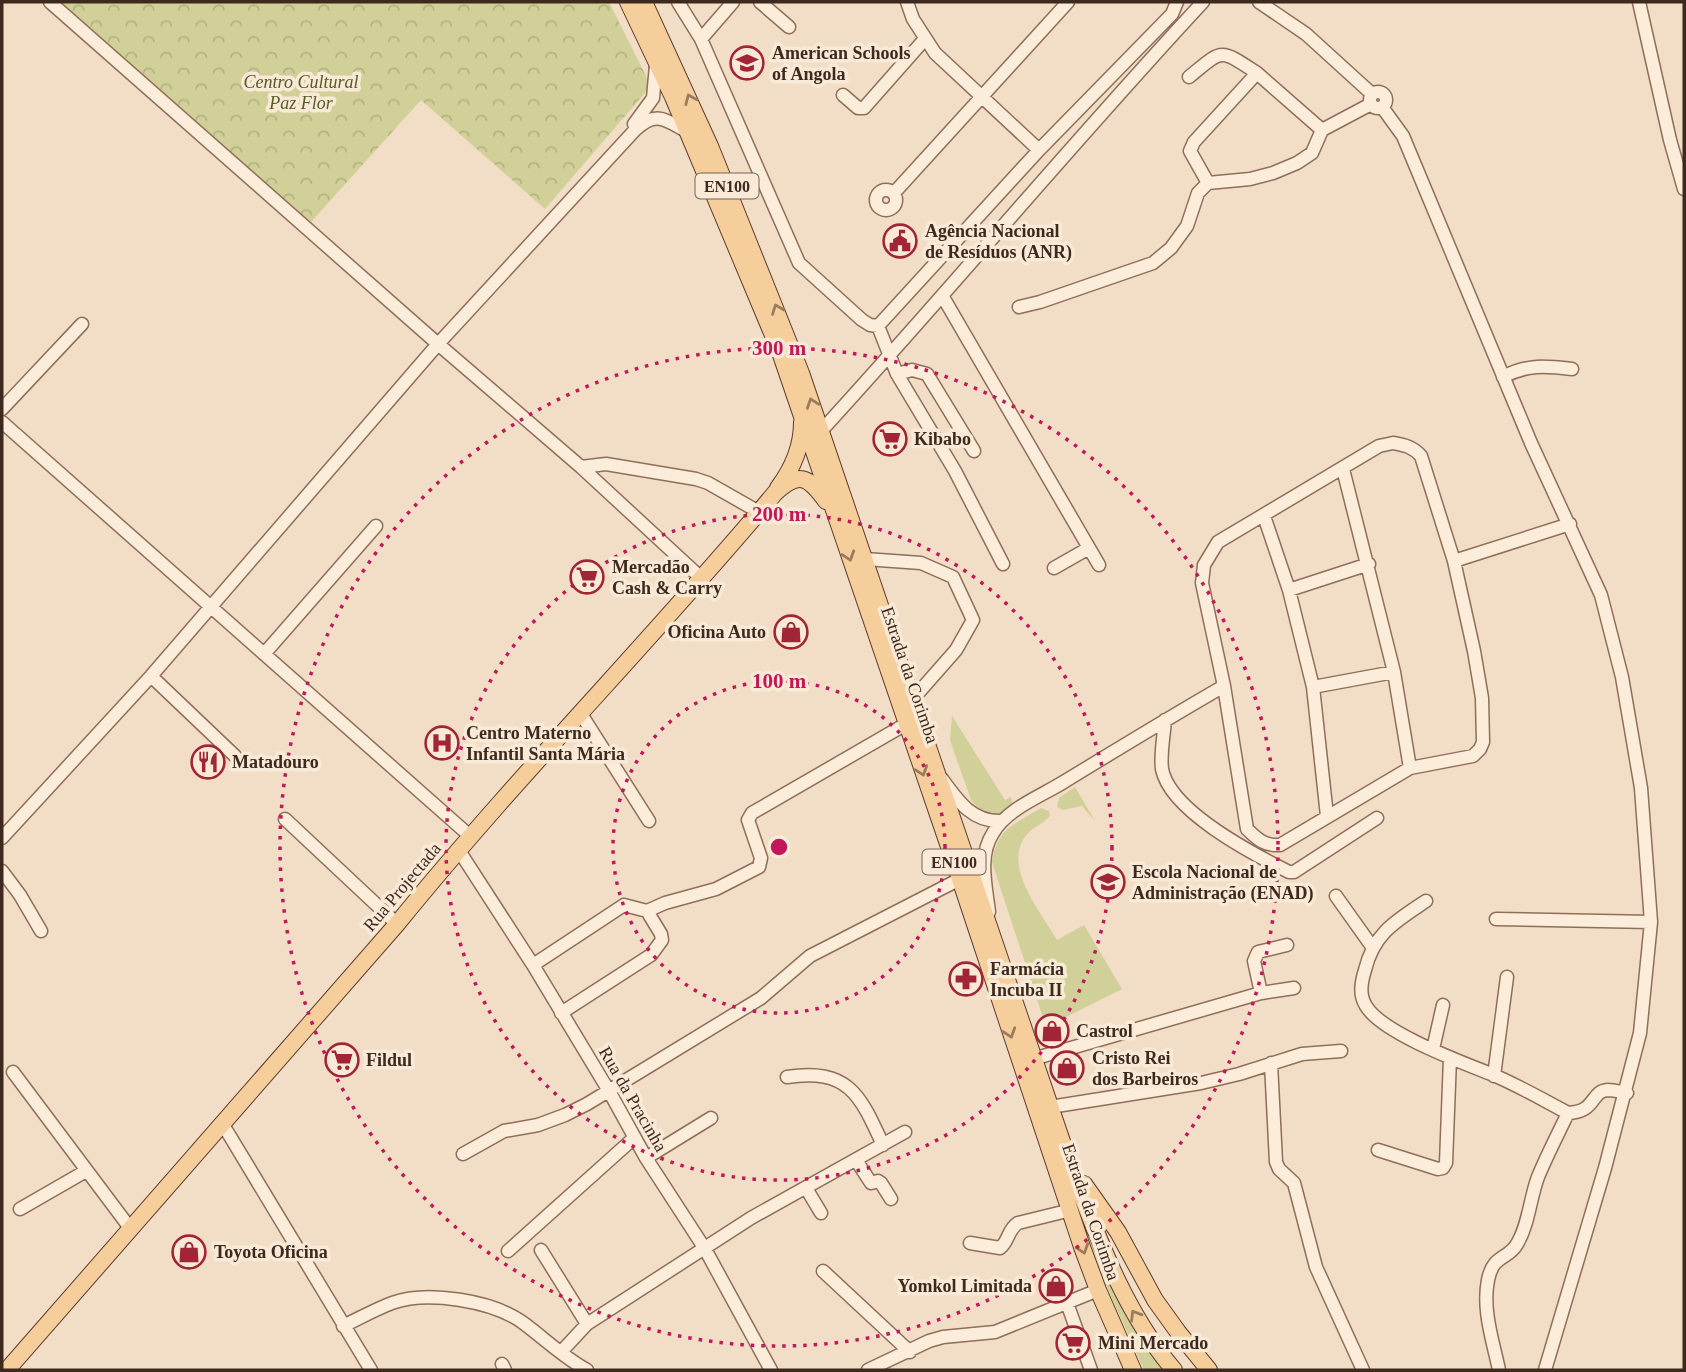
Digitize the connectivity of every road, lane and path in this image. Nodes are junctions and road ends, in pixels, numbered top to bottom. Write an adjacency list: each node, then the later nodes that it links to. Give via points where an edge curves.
1 (50, 2): 33 (street)
2 (628, 2): 16 (main road, Estrada da Corimba / EN100)
3 (644, 2): 41 (main road, Estrada da Corimba / EN100, one-way to 3, via 761,267)
4 (678, 2): 14 (street)
5 (733, 2): 14 (street)
6 (760, 2): 13 (street)
7 (907, 2): 15 (street)
8 (1068, 2): 20 (street)
9 (1177, 2): 25 (street, via 1172,13)
10 (1203, 2): 29 (street)
11 (1259, 2): 21 (street, via 1306,34)
12 (1639, 2): 27 (street)
13 (789, 27)
14 (701, 39): 32 (street, via 799,263 862,320)
15 (924, 40): 19 (street, via 864,107 858,108); 20 (street)
16 (657, 58): 23 (main road, Estrada da Corimba / EN100); 24 (street, via 653,98)
17 (1257, 73): 18 (street, via 1228,54 1216,54); 22 (street); 26 (street, via 1194,142 1190,151)
18 (1189, 77)
19 (843, 95)
20 (982, 97): 25 (street); 28 (street)
21 (1375, 102): 22 (street); 37 (street, via 1403,136)
22 (1322, 130): 26 (street, via 1312,153 1297,163 1250,179)
23 (688, 132): 24 (street, via 653,118); 39 (main road, Estrada da Corimba / EN100, via 780,352)
24 (626, 139): 33 (street)
25 (1039, 150): 32 (street)
26 (1208, 183): 30 (street, via 1198,193 1187,226 1153,263)
27 (1684, 189)
28 (894, 193)
29 (943, 297): 34 (street); 51 (street)
30 (1019, 307)
31 (82, 324): 38 (street)
32 (878, 326): 34 (street)
33 (438, 344): 43 (street); 60 (street)
34 (890, 356): 36 (street); 41 (street)
35 (1572, 369): 37 (street, via 1534,366)
36 (897, 374): 42 (street, via 912,370 927,374); 54 (street)
37 (1503, 377): 49 (street)
38 (2, 409)
39 (801, 414): 45 (main road, via 798,452); 47 (main road, Estrada da Corimba / EN100)
40 (2, 422): 60 (street)
41 (822, 430): 52 (main road, Estrada da Corimba / EN100)
42 (974, 451)
43 (581, 467): 46 (street, via 620,465 696,479); 58 (street)
44 (1343, 469): 48 (street); 53 (street, via 1379,446 1393,443 1416,450); 55 (street)
45 (775, 493): 46 (main road, Rua Projectada); 47 (main road, Rua Projectada, via 787,482 807,480)
46 (759, 512): 58 (main road, Rua Projectada)
47 (836, 514): 69 (main road, Estrada da Corimba / EN100, one-way to 69)
48 (1264, 516): 59 (street); 64 (street, via 1218,542 1205,565 1202,583)
49 (1570, 524): 53 (street); 87 (street, via 1601,594 1622,677 1642,788)
50 (376, 526): 61 (street)
51 (1089, 548): 56 (street); 57 (street)
52 (865, 559): 66 (main road, Estrada da Corimba / EN100); 66 (street, via 920,563 953,577 973,620 956,650)
53 (1454, 561): 71 (street, via 1482,698 1483,742 1473,756)
54 (1003, 564)
55 (1368, 564): 59 (street); 62 (street)
56 (1099, 565)
57 (1054, 568)
58 (700, 577): 67 (main road, Rua Projectada)
59 (1289, 590): 65 (street)
60 (209, 608): 61 (street); 63 (street)
61 (264, 654): 78 (street)
62 (1394, 672): 65 (street); 71 (street)
63 (151, 676): 70 (street); 79 (street)
64 (1224, 686): 68 (street); 73 (street, via 1247,829 1269,846 1280,845)
65 (1313, 687): 73 (street)
66 (912, 701): 72 (main road, Estrada da Corimba / EN100)
67 (581, 714): 76 (street); 78 (main road, Rua Projectada)
68 (1165, 720): 74 (street, via 1163,771 1177,797 1197,816 1289,873); 77 (street)
69 (906, 724): 82 (main road, Estrada da Corimba / EN100, one-way to 82); 85 (street, via 752,813 748,820 761,858 759,867 716,889)
70 (235, 756)
71 (1410, 768): 73 (street)
72 (937, 772): 77 (street, via 963,807 990,821); 89 (main road, Estrada da Corimba / EN100)
73 (1327, 816)
74 (1377, 818)
75 (285, 819): 88 (street)
76 (649, 821)
77 (1001, 821): 89 (street, via 991,834 984,865)
78 (470, 835): 80 (main road, Rua Projectada)
79 (2, 838)
80 (458, 849): 88 (main road, Rua Projectada); 93 (street, Rua da Pracinha)
81 (2, 871): 90 (street)
82 (960, 879): 107 (street, via 810,956 761,998); 125 (main road, Estrada da Corimba / EN100, one-way to 125)
83 (1336, 896): 92 (street)
84 (1426, 901): 92 (street, via 1379,936)
85 (647, 911): 93 (street, via 624,905); 98 (street, via 661,934 658,947)
86 (1496, 919): 87 (street)
87 (1651, 922): 108 (street, via 1640,1033)
88 (397, 925): 112 (main road, Rua Projectada)
89 (990, 929): 102 (main road, Estrada da Corimba / EN100)
90 (40, 930)
91 (1287, 945): 96 (street, via 1254,956)
92 (1373, 948): 99 (street, via 1361,983 1365,1005 1383,1025)
93 (533, 965): 98 (street, Rua da Pracinha)
94 (1507, 977): 105 (street)
95 (1294, 988): 96 (street)
96 (1261, 993): 102 (street)
97 (1443, 1005): 99 (street)
98 (561, 1013): 107 (street, Rua da Pracinha)
99 (1433, 1049): 101 (street)
100 (1341, 1051): 103 (street, via 1302,1054)
101 (1450, 1058): 105 (street); 116 (street, via 1444,1168)
102 (1033, 1059): 109 (main road, Estrada da Corimba / EN100)
103 (1271, 1063): 109 (street, via 1201,1083); 148 (street, via 1276,1162 1294,1183 1316,1266)
104 (13, 1072): 121 (street)
105 (1494, 1076): 110 (street)
106 (787, 1077): 115 (street, via 824,1076 854,1091)
107 (609, 1091): 114 (street, Rua da Pracinha); 117 (street, via 565,1115 503,1131)
108 (1627, 1093): 110 (street, via 1601,1092 1588,1108); 150 (street)
109 (1050, 1107): 120 (main road, Estrada da Corimba / EN100)
110 (1568, 1113): 149 (street, via 1538,1178 1516,1247 1499,1258 1488,1280 1487,1313)
111 (711, 1118): 118 (street)
112 (222, 1123): 127 (main road, Rua Projectada); 136 (street)
113 (905, 1132): 115 (street)
114 (634, 1138): 118 (street, Rua da Pracinha); 131 (street)
115 (883, 1145): 119 (street)
116 (1378, 1150)
117 (463, 1154)
118 (646, 1158): 129 (street, Rua da Pracinha)
119 (856, 1160): 122 (street); 123 (street, via 865,1177 871,1183 881,1183)
120 (1070, 1165): 146 (main road, Estrada da Corimba / EN100, one-way to 120, via 1119,1287); 147 (main road, Estrada da Corimba / EN100, via 1118,1232 1163,1311)
121 (86, 1171): 124 (street); 127 (street)
122 (806, 1188): 126 (street); 129 (street)
123 (891, 1199)
124 (20, 1209)
125 (1071, 1210): 128 (street, via 1018,1223 1000,1248); 133 (main road, Estrada da Corimba / EN100, one-way to 133)
126 (821, 1213)
127 (130, 1228): 140 (main road, Rua Projectada)
128 (970, 1243)
129 (705, 1249): 135 (street); 139 (street, Rua da Pracinha)
130 (541, 1250): 135 (street)
131 (509, 1251)
132 (823, 1271): 138 (street)
133 (1098, 1290): 134 (street); 145 (main road, Estrada da Corimba / EN100)
134 (1067, 1303): 138 (street, via 995,1332 943,1337); 144 (street)
135 (587, 1324): 137 (street)
136 (344, 1326): 137 (street, via 405,1299 476,1301 521,1321); 141 (street)
137 (561, 1352): 142 (street)
138 (910, 1352): 143 (street)
139 (766, 1369)
140 (7, 1370)
141 (371, 1370)
142 (587, 1370)
143 (868, 1370)
144 (1091, 1370)
145 (1133, 1370)
146 (1174, 1370)
147 (1209, 1370)
148 (1363, 1370)
149 (1499, 1370)
150 (1545, 1370)

